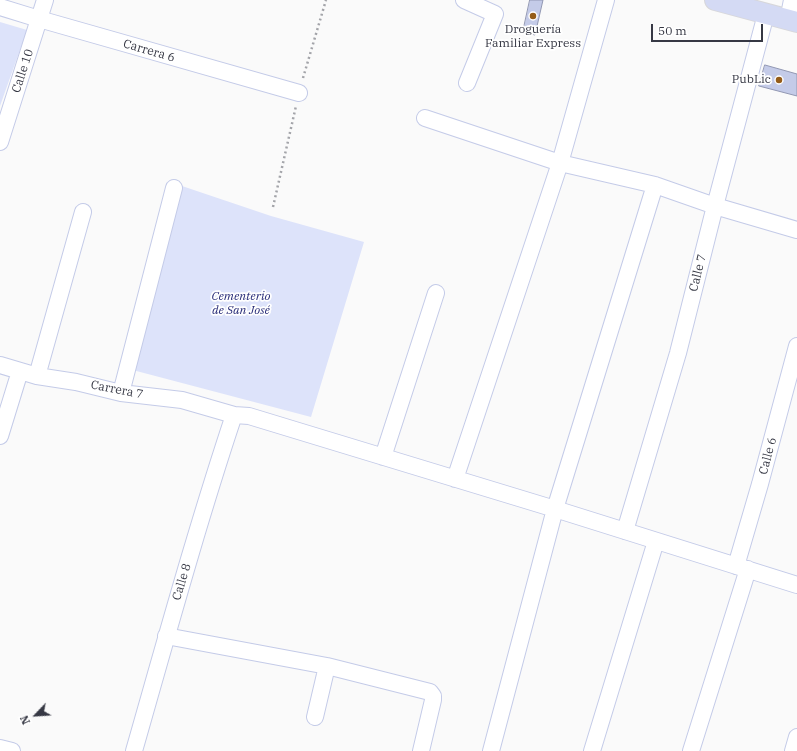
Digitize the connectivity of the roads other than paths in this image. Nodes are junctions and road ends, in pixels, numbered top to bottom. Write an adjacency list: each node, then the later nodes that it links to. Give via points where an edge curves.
1 (45, 0): 8 (street, Calle 10)
2 (464, 0): 10 (street, via 495,14)
3 (606, 0): 14 (street)
4 (716, 0): 7 (main road)
5 (792, 0): 9 (street)
6 (0, 7): 8 (street, Carrera 6)
7 (766, 14): 9 (main road); 17 (street, Calle 7)
8 (39, 19): 11 (street, Carrera 6); 13 (street, Calle 10)
9 (792, 21)
10 (467, 83)
11 (299, 93)
12 (425, 118): 14 (street)
13 (1, 137)
14 (560, 163): 15 (street); 29 (street)
15 (655, 185): 17 (street); 30 (street)
16 (174, 188): 25 (street)
17 (715, 206): 19 (street); 31 (street, Calle 7, via 678,353)
18 (83, 212): 24 (street)
19 (797, 230)
20 (436, 293): 28 (street)
21 (797, 346): 33 (street, Calle 6, via 760,484)
22 (0, 365): 23 (street, Carrera 7)
23 (20, 371): 24 (street, Carrera 7); 27 (street)
24 (38, 376): 25 (street, Carrera 7)
25 (122, 393): 26 (street, Carrera 7, via 182,400)
26 (234, 415): 28 (street, Carrera 7, via 249,416); 35 (street, Calle 8)
27 (0, 436)
28 (383, 457): 29 (street, Carrera 7)
29 (455, 479): 30 (street, Carrera 7)
30 (555, 509): 31 (street, Carrera 7); 43 (street)
31 (625, 531): 32 (street, Carrera 7)
32 (656, 541): 33 (street, Carrera 7); 44 (street)
33 (742, 568): 34 (street, Carrera 7); 45 (street, Calle 6)
34 (797, 585)
35 (166, 636): 36 (street); 41 (street, Calle 8)
36 (327, 666): 37 (street); 42 (street, via 430,692 433,700)
37 (315, 717)
38 (797, 737): 46 (street)
39 (0, 748): 40 (street)
40 (12, 751)
41 (134, 751)
42 (421, 751)
43 (491, 751)
44 (592, 751)
45 (691, 751)
46 (793, 751)

